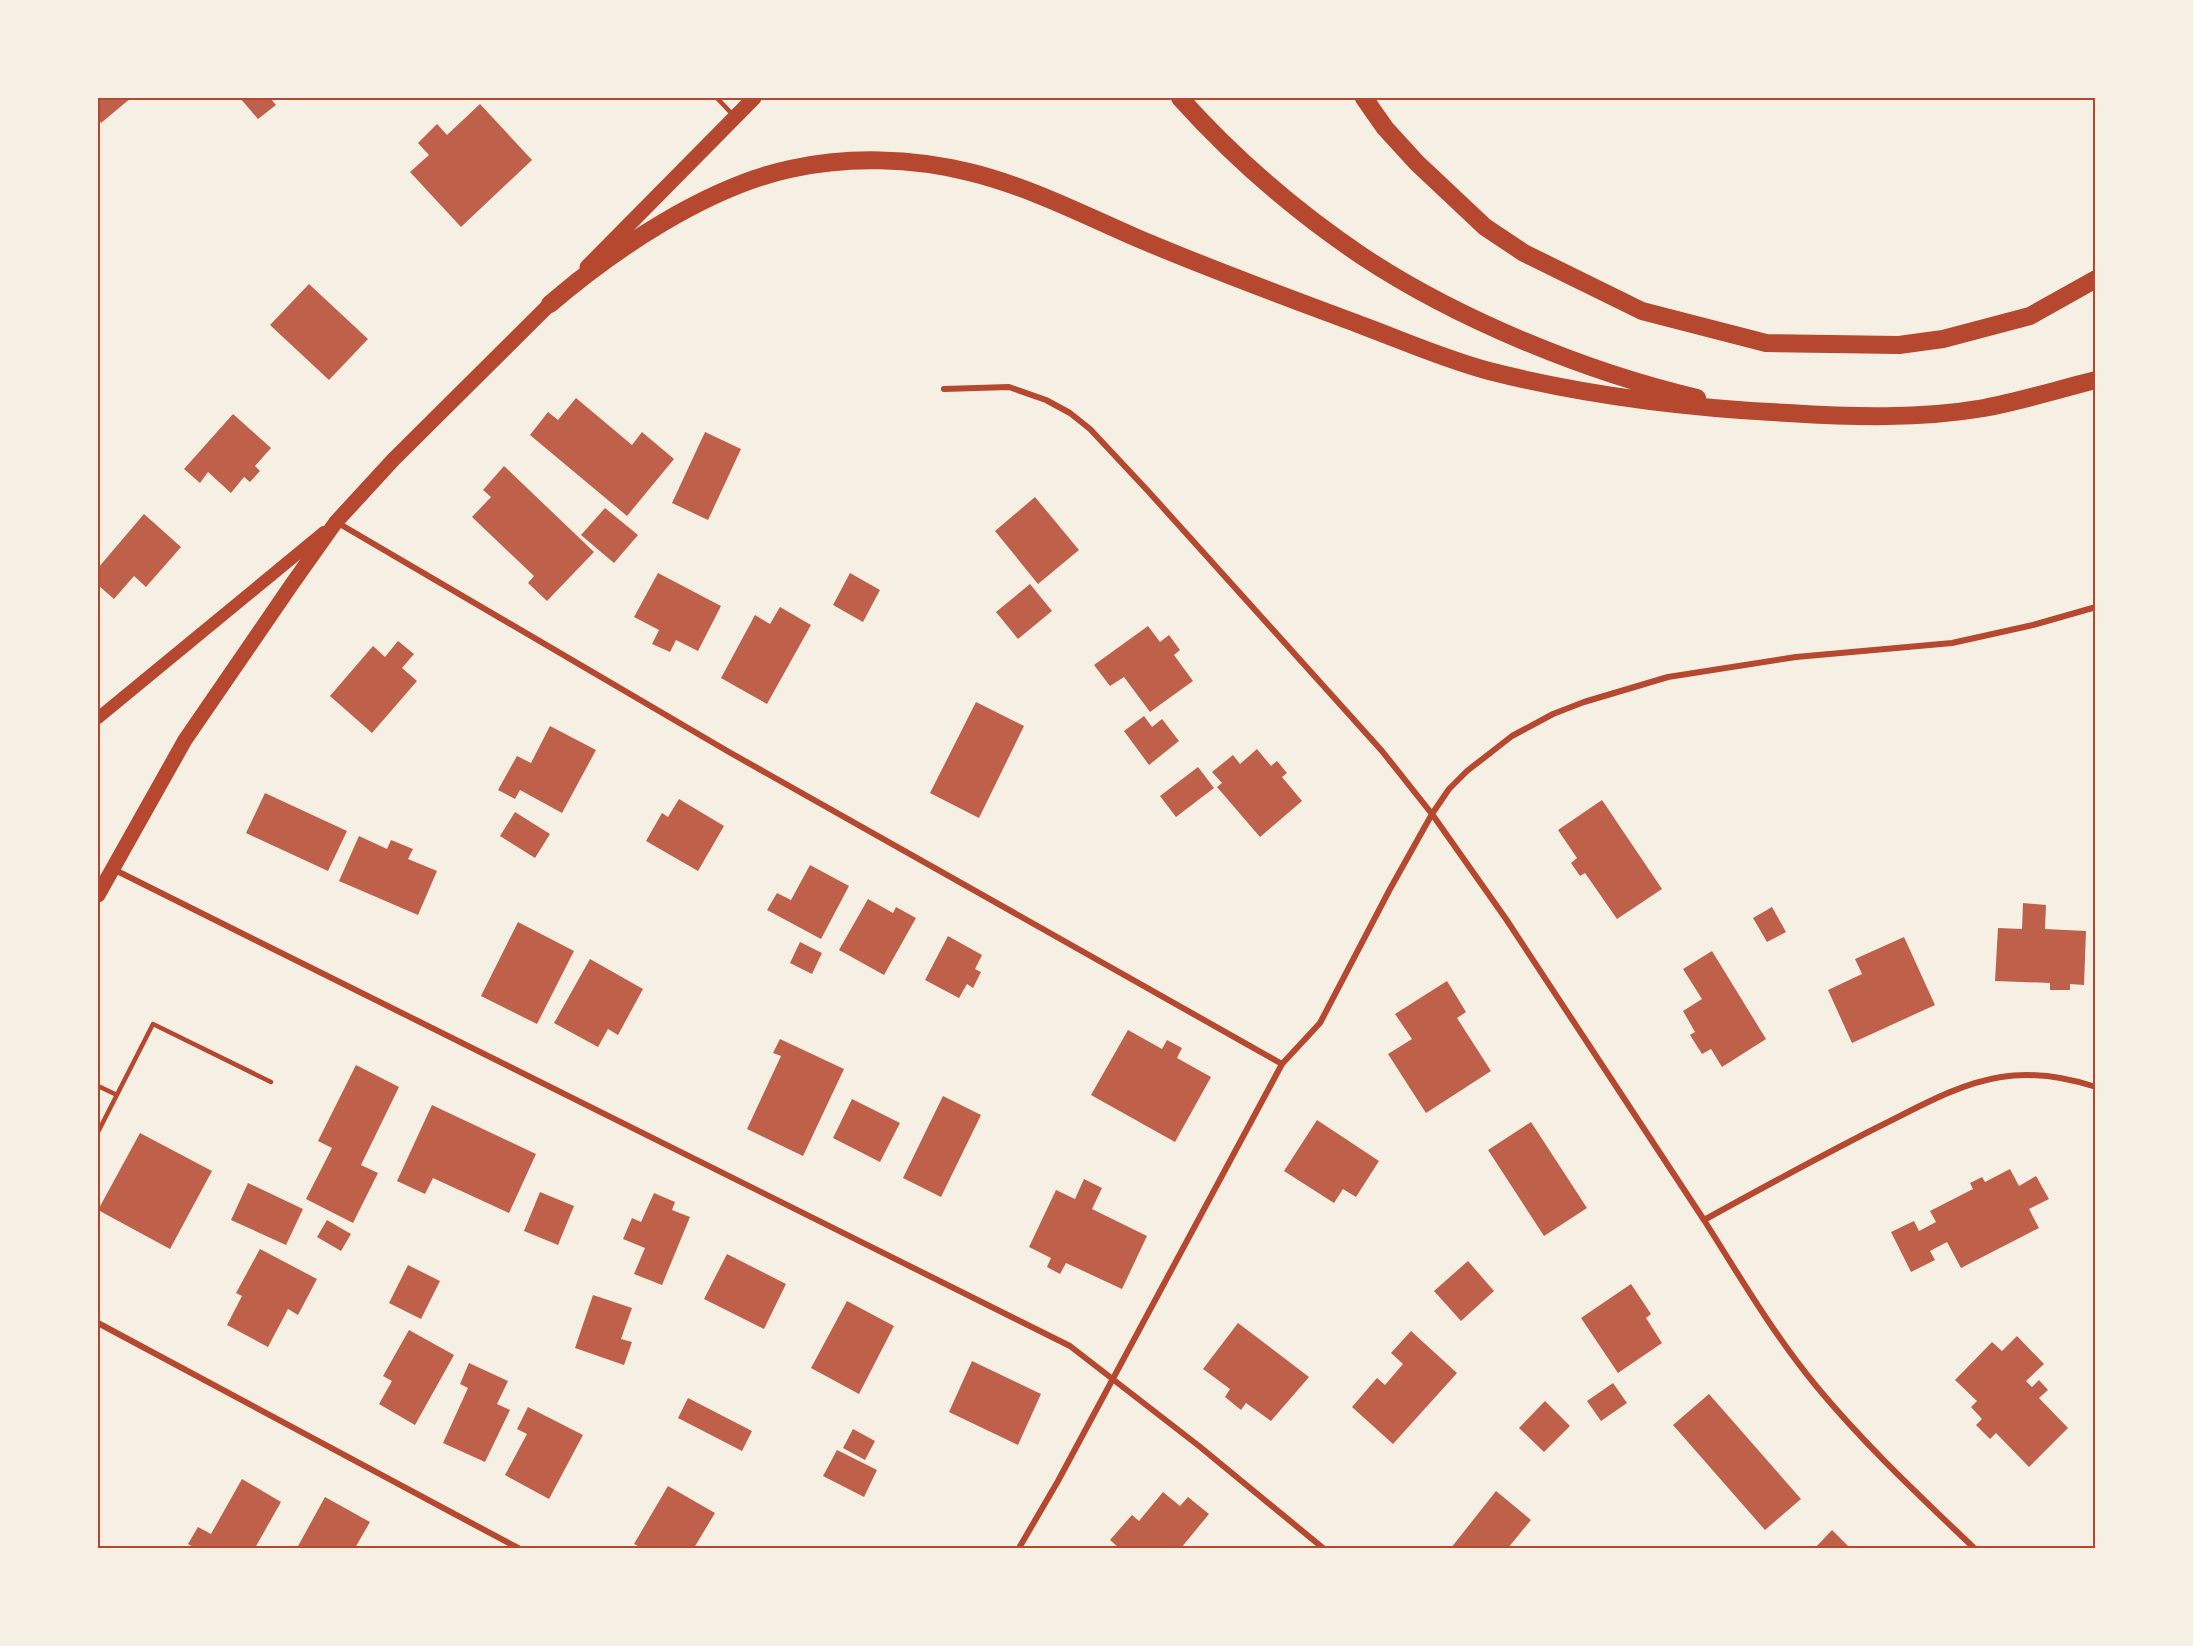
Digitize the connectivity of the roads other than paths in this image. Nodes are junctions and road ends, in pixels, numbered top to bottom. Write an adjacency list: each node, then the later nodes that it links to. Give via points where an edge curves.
1 (717, 98): 5 (lane)
2 (754, 98): 5 (main road)
3 (1180, 98): 10 (highway, via 1254,172 1307,216 1363,257 1436,299 1513,336 1592,367)
4 (1364, 98): 6 (highway, via 1417,163 1485,227 1524,253 1642,311 1766,343 1899,345 1943,339 2030,316)
5 (735, 116): 7 (main road)
6 (2096, 279)
7 (550, 304): 10 (highway, via 626,245 750,181 822,164 898,162 946,168 1003,182 1207,268 1486,370 1621,399); 11 (main road)
8 (2096, 380): 10 (highway, via 1984,408 1923,415)
9 (944, 389): 14 (street, via 1022,390 1058,406 1090,429 1382,751)
10 (1754, 412)
11 (336, 522): 13 (main road); 15 (main road, via 185,740); 17 (street, via 729,752)
12 (2096, 607): 14 (street, via 1952,643 1796,657 1668,677 1629,688 1564,710 1496,746 1449,789)
13 (98, 718)
14 (1432, 814): 17 (street, via 1320,1023); 23 (street, via 1487,890)
15 (112, 868): 16 (main road); 25 (street, via 1070,1346)
16 (98, 895)
17 (1282, 1064): 25 (street)
18 (271, 1082): 21 (lane, via 153,1024)
19 (98, 1086): 21 (lane)
20 (2096, 1087): 23 (street, via 2034,1076 1970,1084 1787,1173)
21 (117, 1095): 22 (lane)
22 (98, 1132)
23 (1704, 1220): 29 (street, via 1776,1333 1818,1388 1908,1485)
24 (98, 1323): 26 (street)
25 (1112, 1378): 27 (street); 28 (street)
26 (518, 1548)
27 (1019, 1548)
28 (1323, 1548)
29 (1974, 1548)

